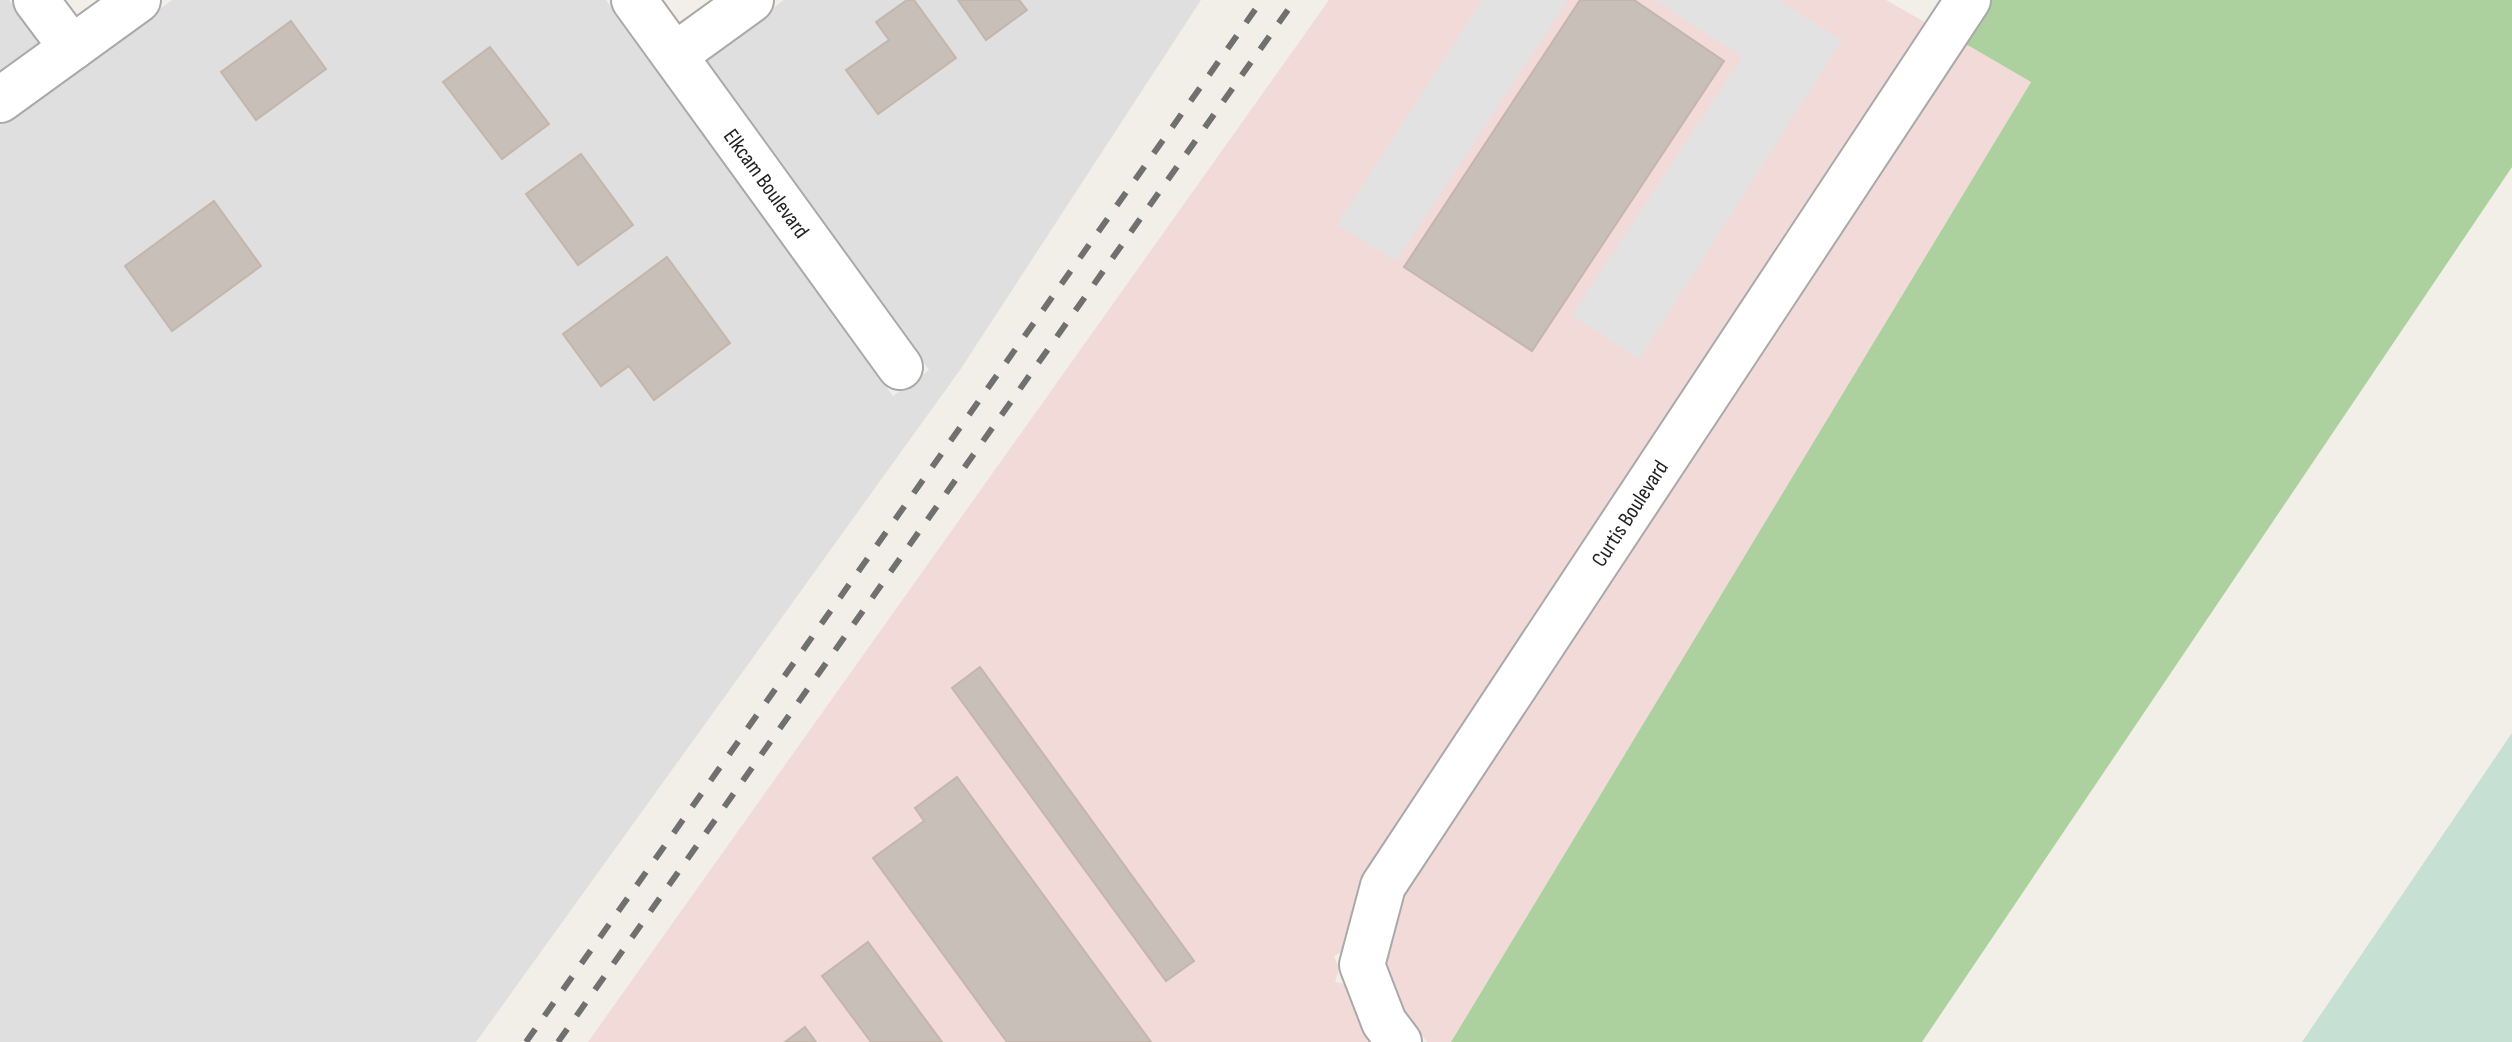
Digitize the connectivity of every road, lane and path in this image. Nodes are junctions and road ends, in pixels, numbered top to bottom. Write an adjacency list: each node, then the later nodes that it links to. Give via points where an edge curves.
1 (36, 0): 6 (street)
2 (138, 0): 6 (street)
3 (634, 0): 7 (street, Elkcam Boulevard)
4 (751, 0): 7 (street)
5 (1968, 0): 10 (street, Curtis Boulevard, via 1383,886 1362,965 1384,1022)
6 (72, 48): 8 (street)
7 (675, 55): 9 (street, Elkcam Boulevard)
8 (0, 100)
9 (900, 367)
10 (1399, 1042)

